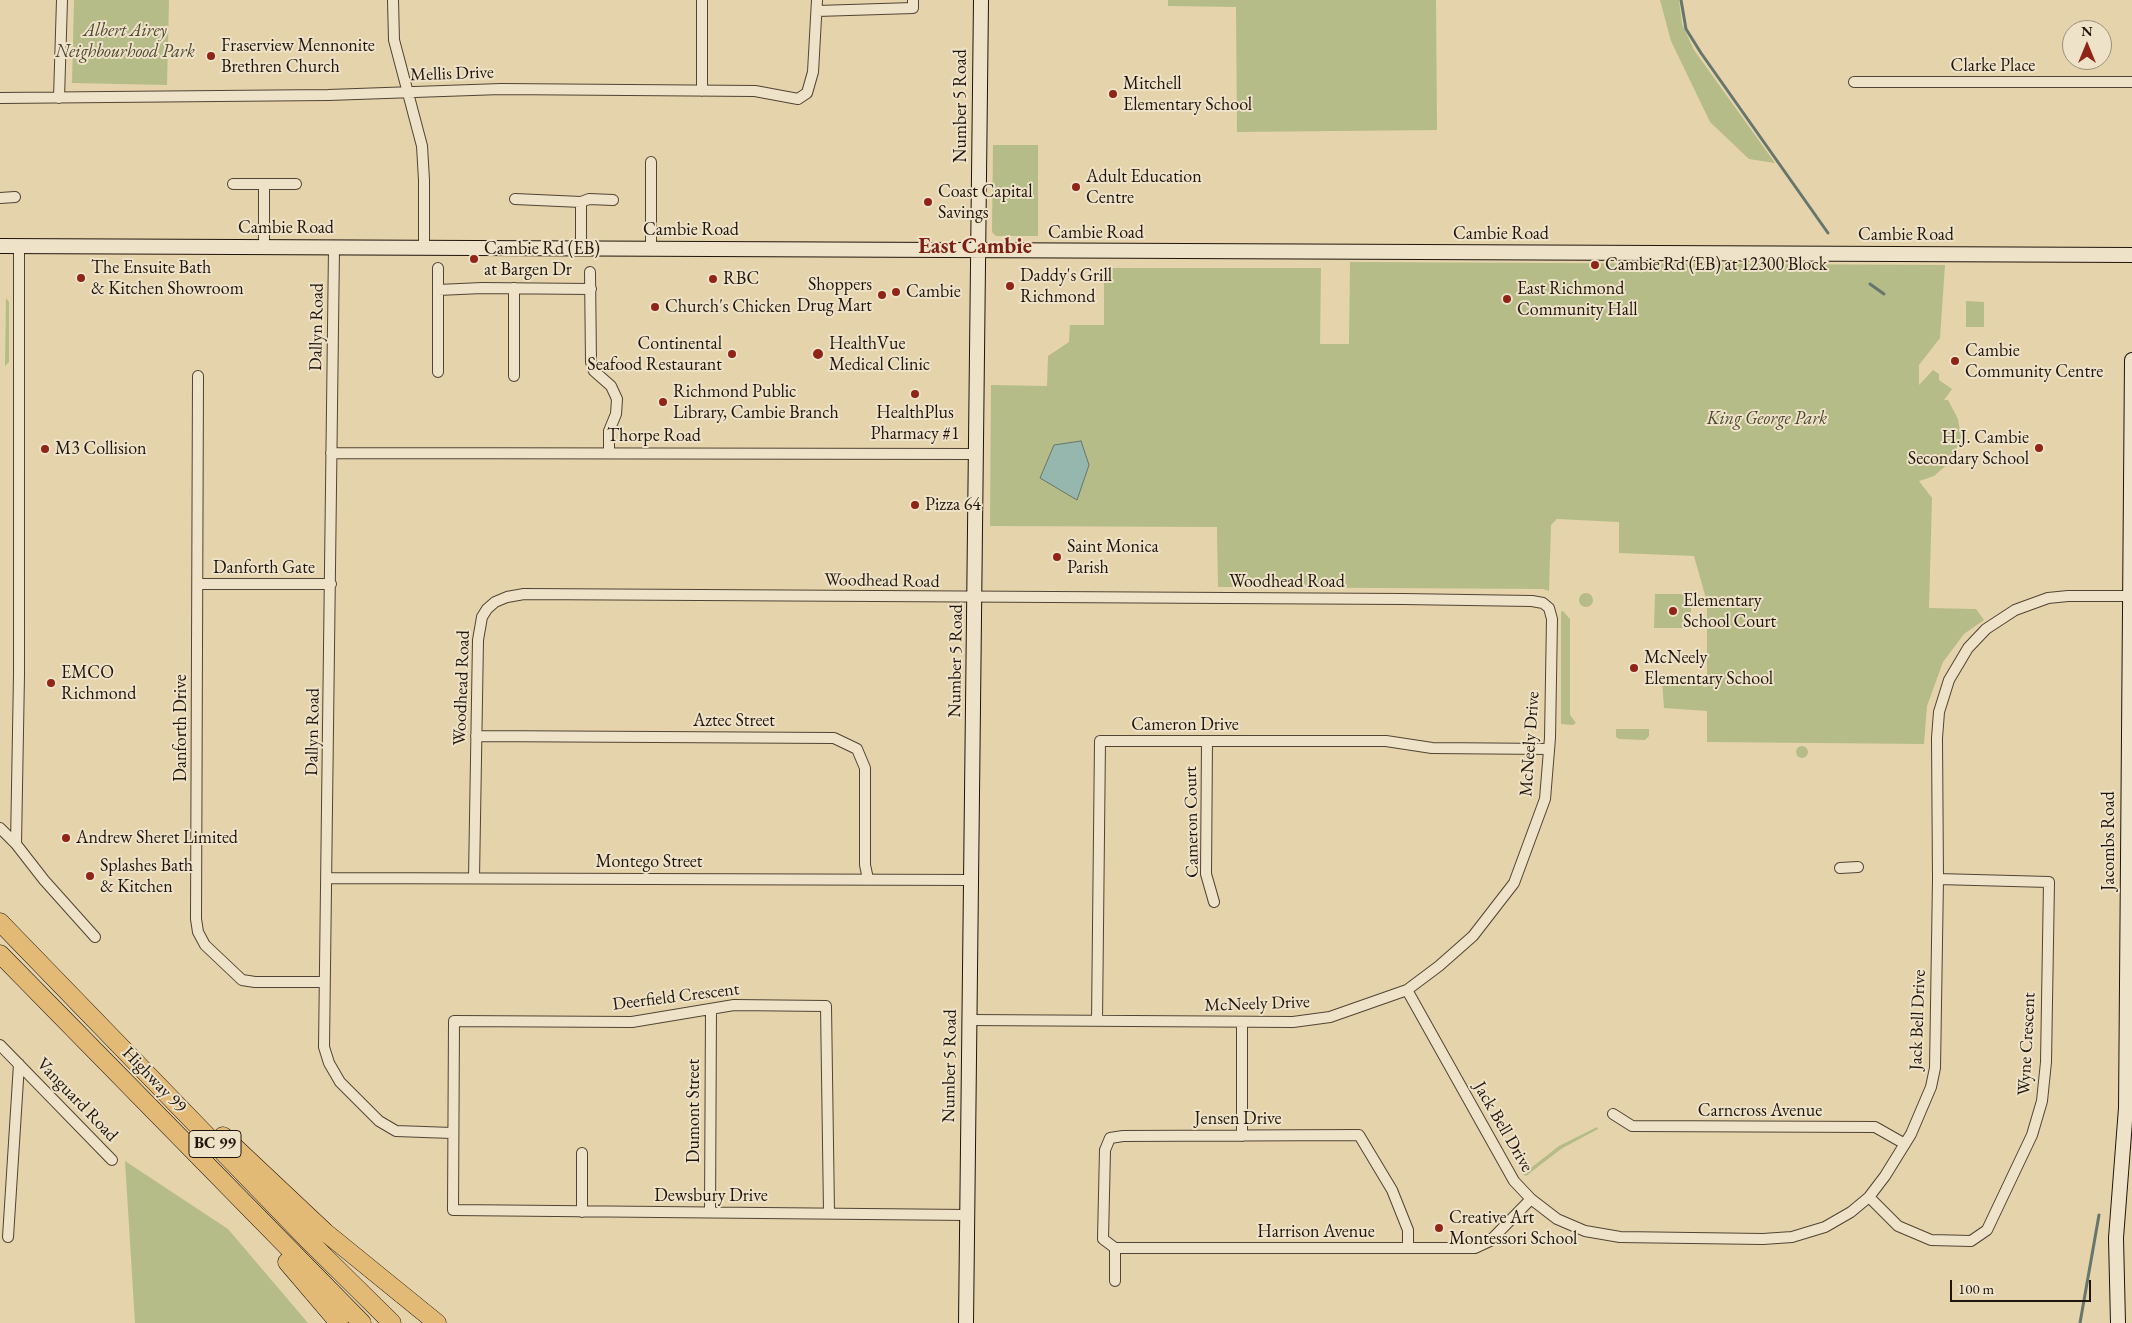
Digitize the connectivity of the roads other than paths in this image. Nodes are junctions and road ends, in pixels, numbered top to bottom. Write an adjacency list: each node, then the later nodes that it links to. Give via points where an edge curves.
1 (62, 0): 13 (street)
2 (393, 0): 10 (street, via 394,40)
3 (702, 0): 11 (street)
4 (817, 0): 7 (street, Mellis Drive)
5 (913, 0): 7 (street, via 913,8)
6 (981, 0): 30 (main road, Number 5 Road)
7 (817, 11): 11 (street, Mellis Drive, via 814,66 810,88 803,97 798,99 755,91)
8 (1854, 82): 9 (street, Clarke Place)
9 (2132, 82)
10 (407, 91): 11 (street, Mellis Drive); 13 (street, Mellis Drive); 27 (street, via 424,164)
11 (702, 91)
12 (0, 98): 13 (street, Mellis Drive)
13 (59, 98)
14 (651, 162): 29 (street)
15 (233, 184): 16 (street)
16 (264, 184): 17 (street); 25 (street)
17 (296, 184)
18 (0, 198): 19 (street)
19 (16, 198)
20 (515, 198): 22 (street)
21 (613, 200): 22 (street, via 589,199)
22 (582, 202): 28 (street)
23 (0, 246): 24 (main road, Cambie Road)
24 (19, 246): 25 (main road, Cambie Road); 55 (street)
25 (264, 247): 26 (main road, Cambie Road)
26 (334, 248): 27 (main road, Cambie Road); 42 (street, Dallyn Road)
27 (424, 248): 28 (main road, Cambie Road)
28 (581, 248): 29 (main road, Cambie Road)
29 (651, 249): 30 (main road, Cambie Road)
30 (979, 252): 31 (main road, Cambie Road); 43 (main road, Number 5 Road)
31 (2132, 255)
32 (438, 268): 36 (street)
33 (590, 272): 35 (street)
34 (514, 288): 35 (street); 36 (street); 40 (street)
35 (590, 289): 41 (street, via 591,362 594,371 610,386 617,399 616,414 609,431)
36 (438, 290): 38 (street)
37 (2132, 360): 44 (main road, Jacombs Road)
38 (438, 372)
39 (198, 376): 45 (street, Danforth Drive)
40 (514, 376)
41 (609, 452): 42 (street, Thorpe Road, via 550,455); 43 (street, Thorpe Road)
42 (331, 453): 46 (street, Dallyn Road)
43 (976, 454): 48 (main road, Number 5 Road)
44 (2131, 535): 47 (main road, Jacombs Road)
45 (198, 584): 46 (street, Danforth Gate); 68 (street, Danforth Drive, via 198,932 205,945 242,980)
46 (330, 584): 58 (street, Dallyn Road)
47 (2129, 596): 54 (main road, Jacombs Road); 61 (street, Jack Bell Drive, via 2068,596 2034,603 2002,618 1968,648 1949,680 1938,720)
48 (975, 598): 49 (street, Woodhead Road, via 1488,600 1532,601); 50 (street, Woodhead Road, via 534,594 507,597 496,602 482,617 478,640); 62 (main road, Number 5 Road)
49 (1548, 608): 52 (street, McNeely Drive, via 1552,619)
50 (476, 736): 59 (street, Woodhead Road); 60 (street, Aztec Street, via 834,738 857,749 865,768 865,865)
51 (1207, 741): 52 (street, Cameron Drive, via 1386,741 1432,748); 63 (street, Cameron Court, via 1206,874); 72 (street, Cameron Drive, via 1100,741)
52 (1549, 749): 69 (street, McNeely Drive, via 1545,799 1514,883 1473,936)
53 (0, 828): 55 (street)
54 (2130, 834): 78 (main road, Jacombs Road)
55 (16, 844): 65 (street)
56 (1858, 867): 57 (street)
57 (1840, 868)
58 (327, 878): 59 (street, Montego Street); 68 (street, Dallyn Road)
59 (474, 878): 60 (street, Montego Street)
60 (868, 879): 62 (street, Montego Street)
61 (1938, 879): 81 (street, Jack Bell Drive, via 1935,1068 1922,1110); 84 (street, Wyne Crescent, via 2049,882 2046,1062 2042,1101 2032,1135 1987,1230 1971,1241 1930,1240 1898,1226)
62 (971, 880): 71 (main road, Number 5 Road)
63 (1214, 902)
64 (0, 922): 67 (highway, Highway 99 / BC 99)
65 (95, 937)
66 (0, 954): 76 (highway, Highway 99 / BC 99)
67 (40, 964): 98 (highway, Highway 99 / BC 99); 99 (highway, via 325,1232)
68 (324, 982): 79 (street, Dallyn Road, via 324,1047 340,1082 379,1121 396,1131)
69 (1407, 990): 73 (street, McNeely Drive, via 1330,1017); 85 (street, Jack Bell Drive, via 1514,1182)
70 (711, 1010): 79 (street, Deerfield Crescent, via 632,1022 454,1020); 88 (street, Dumont Street); 89 (street, Deerfield Crescent, via 734,1005 826,1006)
71 (970, 1020): 72 (street, McNeely Drive); 90 (main road, Number 5 Road)
72 (1097, 1021): 73 (street, McNeely Drive)
73 (1242, 1023): 80 (street)
74 (0, 1045): 75 (street, Vanguard Road)
75 (19, 1064): 83 (street, Vanguard Road); 91 (street, Vanguard Road)
76 (136, 1091): 96 (highway); 97 (highway, Highway 99 / BC 99)
77 (1613, 1114): 81 (street, Carncross Avenue, via 1632,1126 1875,1127)
78 (2129, 1121): 95 (main road, Jacombs Road, via 2116,1238)
79 (452, 1133): 86 (street, Deerfield Crescent)
80 (1242, 1136): 92 (street, Jensen Drive, via 1110,1138 1104,1150 1103,1239); 93 (street, Jensen Drive, via 1358,1135 1392,1190 1408,1230)
81 (1905, 1144): 84 (street, Jack Bell Drive)
82 (582, 1153): 87 (street)
83 (112, 1160)
84 (1868, 1197): 85 (street, Jack Bell Drive, via 1851,1212 1825,1227 1792,1237 1762,1239 1620,1237 1585,1231 1557,1219)
85 (1531, 1199): 93 (street, Harrison Avenue, via 1490,1241 1475,1248)
86 (453, 1210): 87 (street, Dewsbury Drive)
87 (582, 1212): 88 (street, Dewsbury Drive)
88 (710, 1212): 89 (street, Dewsbury Drive)
89 (829, 1212): 90 (street, Dewsbury Drive)
90 (968, 1215): 100 (main road, Number 5 Road)
91 (8, 1237)
92 (1115, 1248): 93 (street, Harrison Avenue); 94 (street)
93 (1408, 1248)
94 (1115, 1281)
95 (2118, 1322)
96 (339, 1323)
97 (362, 1323)
98 (392, 1323)
99 (437, 1323)
100 (966, 1323)

